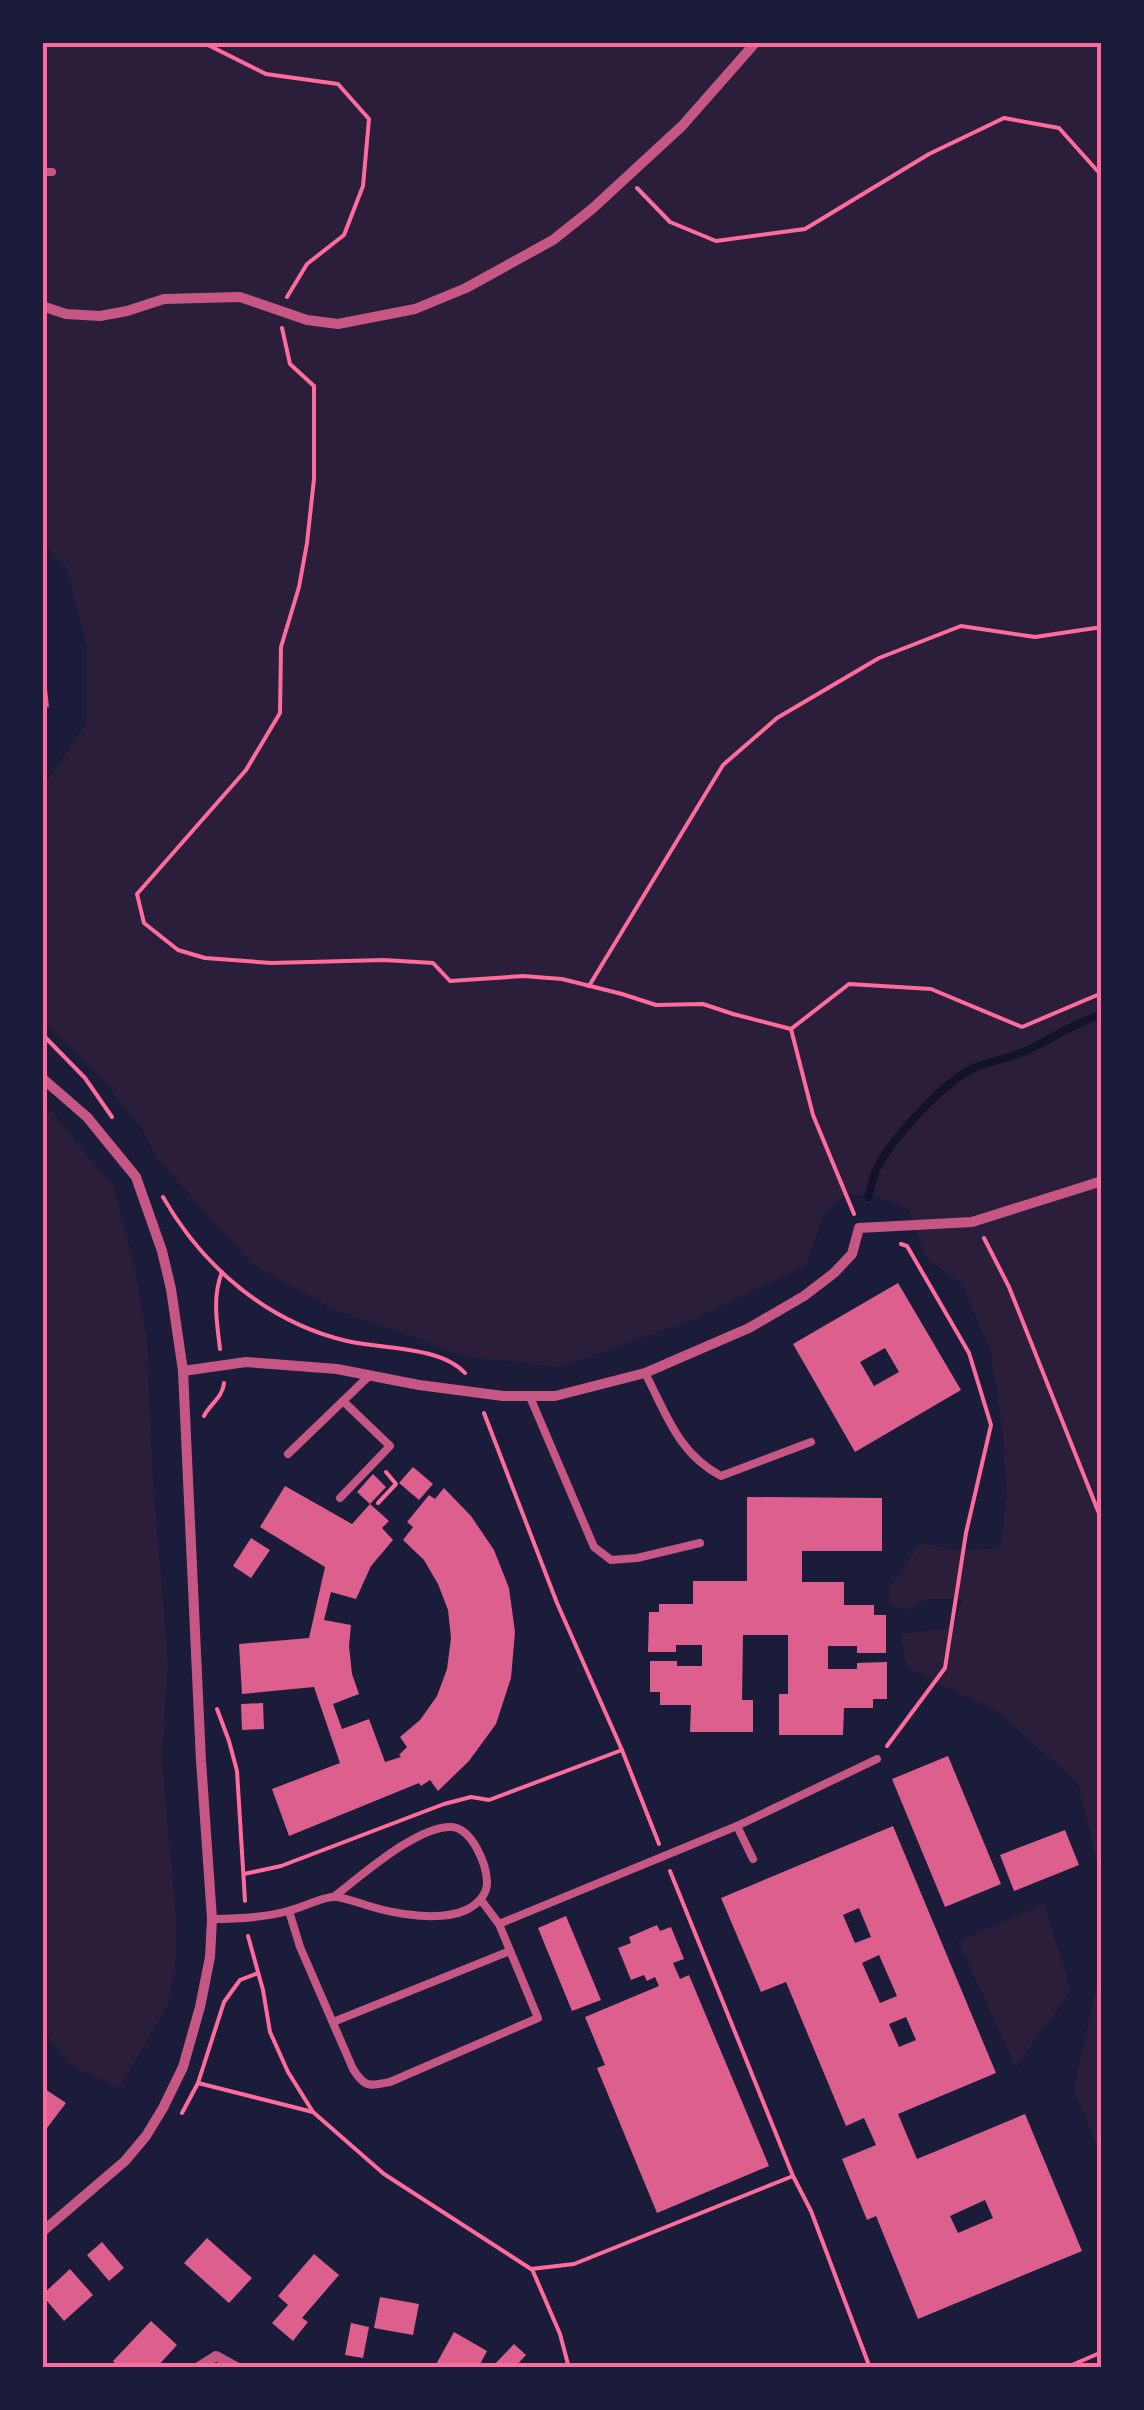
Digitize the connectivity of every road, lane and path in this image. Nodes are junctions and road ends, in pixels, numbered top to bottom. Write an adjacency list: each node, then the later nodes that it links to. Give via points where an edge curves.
1 (202, 42): 6 (path, via 266,74 338,84 369,119 363,186 344,235 306,264)
2 (756, 42): 4 (street)
3 (1102, 176): 4 (path, via 1059,128 1004,118 929,154 805,229 716,240 670,222)
4 (626, 178): 6 (street, via 553,240 415,309 338,324)
5 (42, 306): 6 (street, via 100,316 164,299 215,296)
6 (279, 310): 8 (path, via 290,364 314,386 316,426 307,544 281,647 280,713 246,770 137,894 144,923 178,950 205,958 433,963 450,981 523,976)
7 (1102, 627): 8 (path, via 1035,637 961,626 879,658 777,718 723,765)
8 (589, 986): 10 (path, via 656,1005 703,1004)
9 (1102, 993): 10 (path, via 1022,1027 932,989 849,984)
10 (791, 1028): 17 (path, via 813,1115)
11 (42, 1034): 13 (path)
12 (42, 1078): 21 (street, via 87,1117 136,1177 162,1251)
13 (114, 1120)
14 (1102, 1181): 16 (street)
15 (162, 1195): 19 (path, via 199,1251)
16 (972, 1222): 17 (street); 33 (path, via 1009,1287)
17 (860, 1228): 22 (street, via 852,1254 804,1296)
18 (891, 1240): 36 (path, via 906,1246 970,1353 991,1425 945,1668)
19 (222, 1272): 20 (path, via 215,1308); 24 (path, via 309,1329 457,1364)
20 (222, 1364): 21 (street); 23 (street); 27 (path, via 225,1386)
21 (184, 1371): 43 (street)
22 (646, 1373): 25 (street); 28 (lane, via 681,1443 722,1476)
23 (370, 1376): 24 (street); 26 (lane)
24 (474, 1393): 25 (street); 38 (path)
25 (530, 1398): 34 (lane, via 594,1547 611,1560)
26 (343, 1401): 29 (lane); 30 (lane, via 390,1446)
27 (200, 1426)
28 (811, 1442)
29 (288, 1454)
30 (377, 1460): 31 (lane); 32 (path, via 396,1484)
31 (340, 1498)
32 (378, 1503)
33 (1102, 1521)
34 (700, 1543)
35 (216, 1701): 44 (path, via 236,1772)
36 (877, 1759): 37 (lane)
37 (737, 1826): 38 (lane); 39 (lane)
38 (664, 1857): 45 (lane); 50 (path)
39 (753, 1859)
40 (335, 1896): 41 (lane, via 396,1914 452,1915); 41 (lane, via 403,1844 451,1827 466,1832 477,1848 487,1880); 42 (lane)
41 (481, 1900): 45 (lane)
42 (289, 1911): 44 (lane); 47 (lane)
43 (212, 1919): 44 (lane); 51 (street, via 200,2008 163,2108 125,2161)
44 (246, 1920): 49 (path, via 270,2032)
45 (498, 1924): 46 (lane)
46 (510, 1951): 47 (lane); 47 (lane, via 538,2018 390,2082 362,2082)
47 (333, 2022)
48 (198, 2083): 49 (path)
49 (313, 2112): 52 (path, via 384,2174)
50 (793, 2176): 52 (path, via 574,2264); 57 (path)
51 (42, 2232)
52 (532, 2269): 56 (path)
53 (1102, 2352): 58 (path)
54 (197, 2368): 55 (street, via 216,2356)
55 (238, 2368)
56 (569, 2368)
57 (870, 2368)
58 (1066, 2368)

